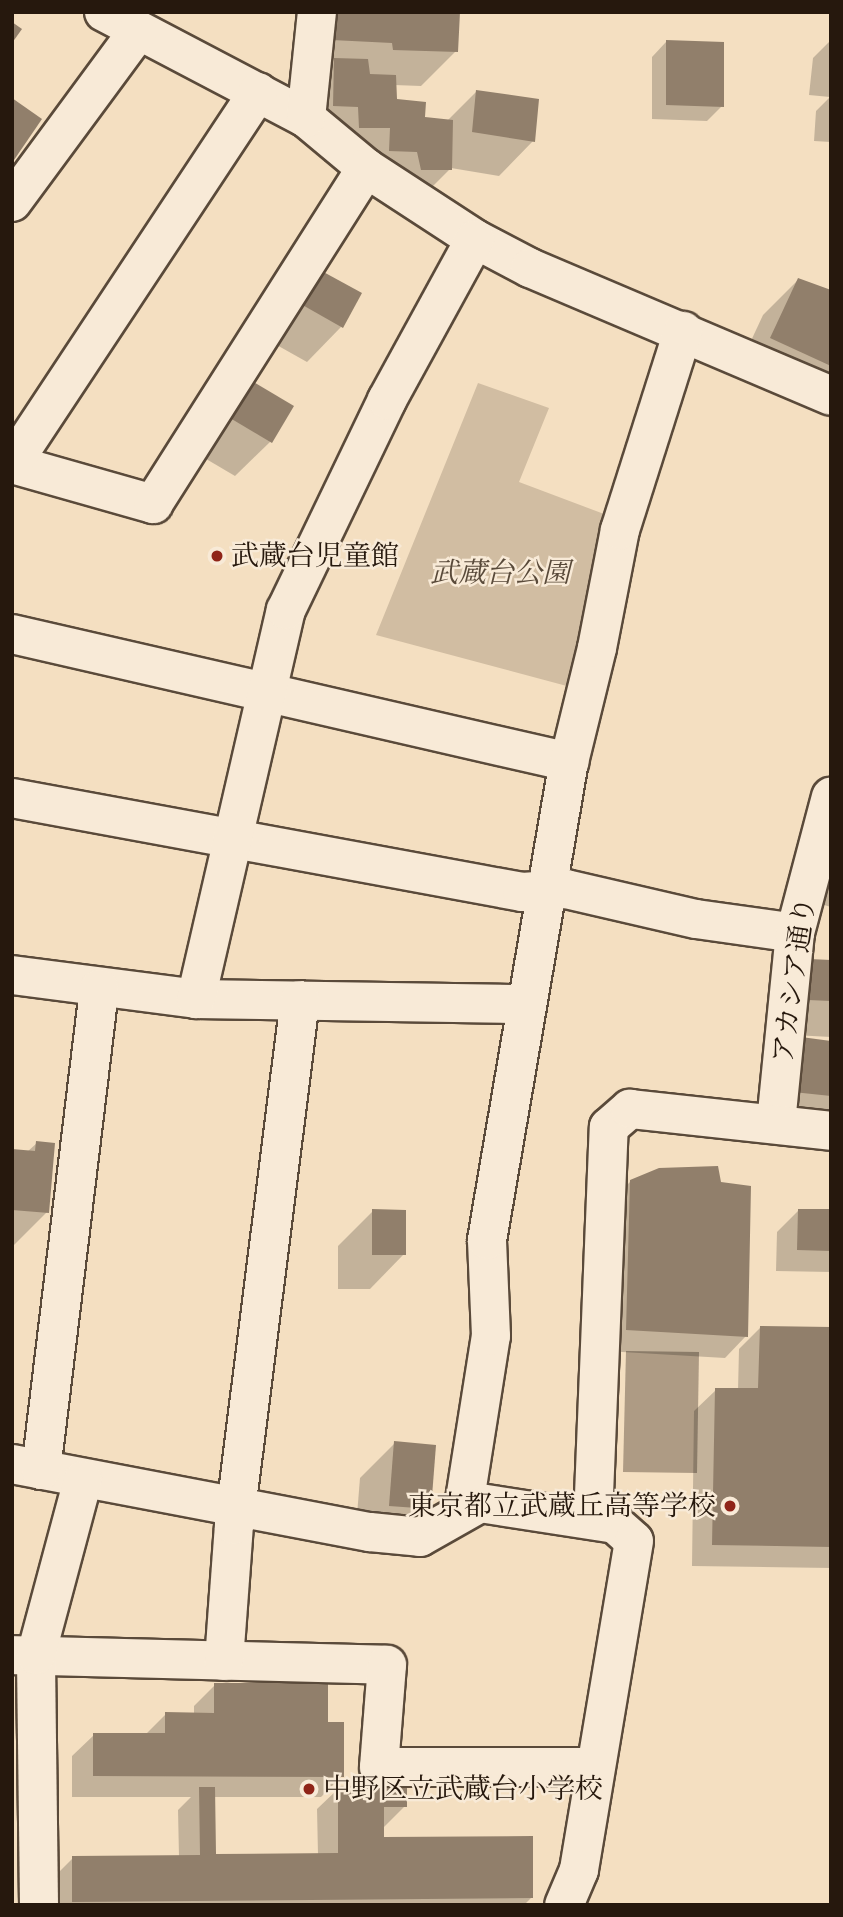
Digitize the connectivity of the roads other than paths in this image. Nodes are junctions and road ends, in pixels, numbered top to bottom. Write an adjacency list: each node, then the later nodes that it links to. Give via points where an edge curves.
1 (104, 12): 3 (street)
2 (317, 12): 5 (street)
3 (138, 31): 4 (street); 7 (street)
4 (258, 92): 5 (street); 11 (street)
5 (306, 118): 6 (street)
6 (366, 169): 8 (street); 11 (street, via 153,504)
7 (12, 202)
8 (475, 239): 9 (street, via 530,268); 13 (street, via 387,400 286,610)
9 (683, 331): 10 (street); 14 (street, via 620,530)
10 (831, 396)
11 (12, 464)
12 (12, 634): 13 (street)
13 (265, 690): 14 (street, via 286,699); 17 (street)
14 (569, 762): 18 (street)
15 (831, 797): 19 (street, アカシア通り)
16 (12, 798): 17 (street)
17 (231, 838): 18 (street, via 522,892); 22 (street)
18 (546, 890): 19 (street, via 566,889 696,919); 24 (street)
19 (795, 933): 25 (street, アカシア通り)
20 (12, 975): 21 (street)
21 (99, 988): 22 (street); 27 (street)
22 (196, 999): 23 (street)
23 (300, 1000): 24 (street); 29 (street)
24 (525, 1004): 30 (street, via 487,1240 491,1336)
25 (776, 1123): 26 (street); 31 (street, via 630,1109 609,1127)
26 (831, 1130)
27 (27, 1467): 28 (street)
28 (83, 1480): 29 (street); 32 (street)
29 (237, 1508): 30 (street, via 420,1537); 33 (street)
30 (463, 1512): 31 (street, via 480,1503)
31 (593, 1520): 34 (street, via 615,1524 634,1541)
32 (24, 1655): 33 (street); 35 (street)
33 (224, 1661): 34 (street, via 387,1665 379,1766)
34 (593, 1766): 36 (street, via 579,1870)
35 (39, 1905)
36 (564, 1905)

